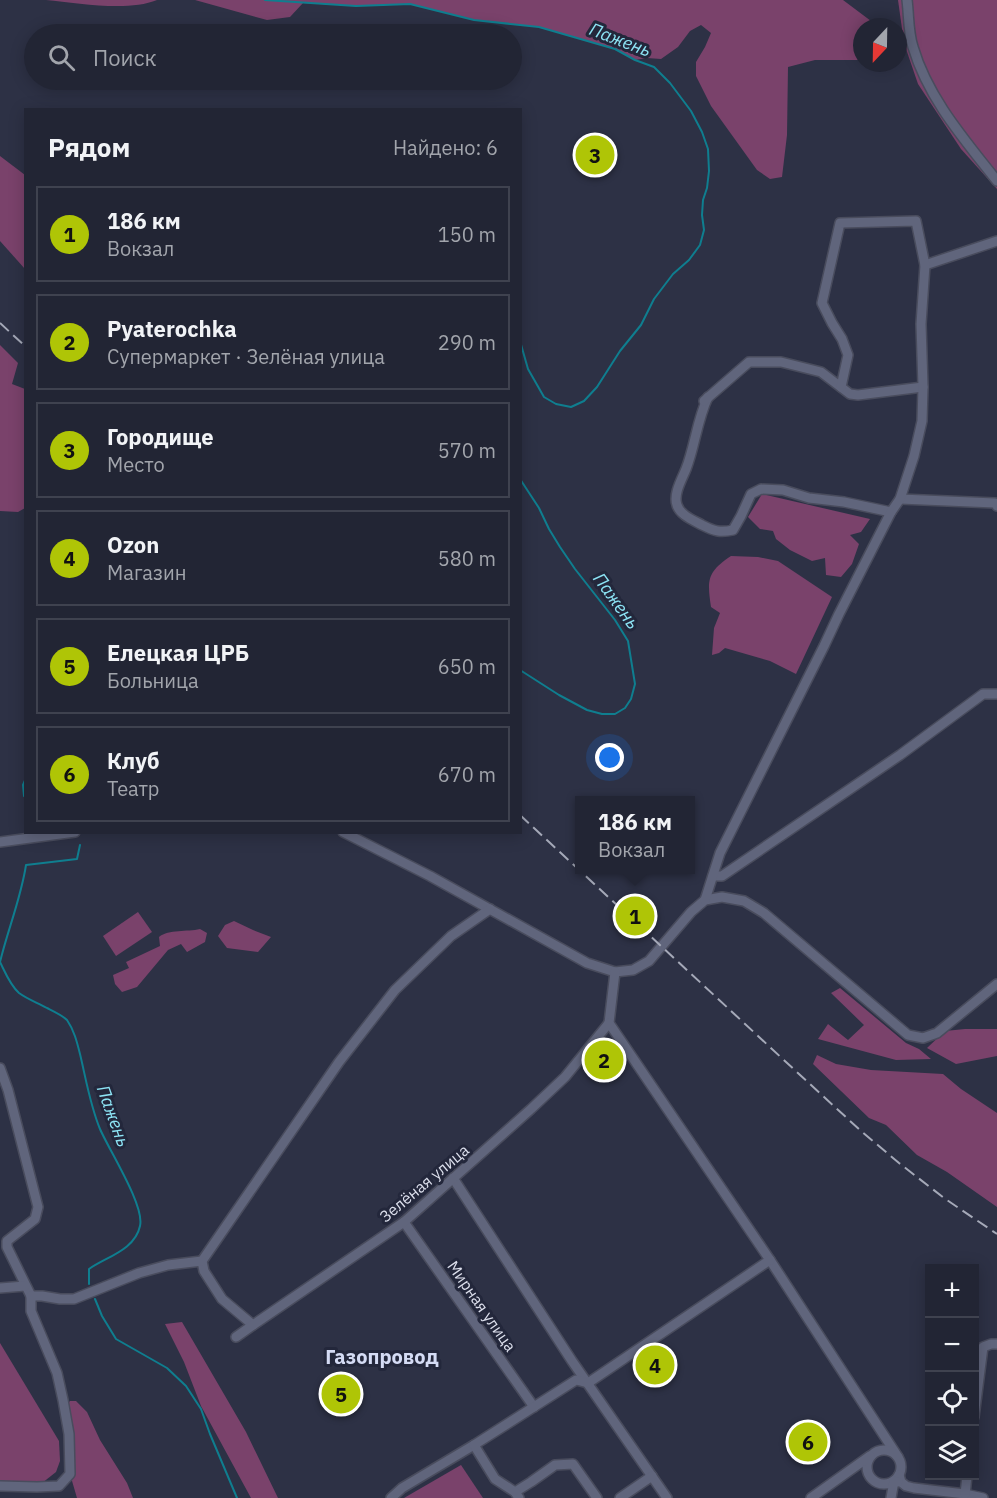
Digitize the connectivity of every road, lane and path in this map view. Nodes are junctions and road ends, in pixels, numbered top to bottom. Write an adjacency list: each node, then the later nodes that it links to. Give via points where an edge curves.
1 (907, 0): 2 (street, via 912,45 927,84)
2 (997, 181)
3 (997, 241): 4 (street)
4 (926, 265): 5 (street, via 916,220 840,223 822,303 848,355); 6 (street, via 921,324)
5 (841, 387): 6 (street, via 858,396); 7 (street, via 821,372 781,362 749,362)
6 (923, 387): 9 (street, via 922,421)
7 (708, 397): 8 (street); 11 (street, via 675,503 691,519 722,533 733,530 751,494 761,489)
8 (697, 407)
9 (900, 499): 10 (street); 11 (street)
10 (997, 506)
11 (891, 512): 16 (street, via 720,853)
12 (997, 694): 16 (street, via 983,694 722,876)
13 (63, 834): 15 (street)
14 (347, 834): 18 (street)
15 (0, 842)
16 (713, 876): 17 (street)
17 (705, 900): 19 (street, via 649,961 633,970); 20 (street, via 722,897 744,901 764,913 908,1035 923,1038 937,1033)
18 (490, 909): 19 (street, via 587,963); 26 (street, via 451,936 395,990 339,1062)
19 (615, 972): 21 (street)
20 (997, 984)
21 (609, 1023): 23 (street, Зелёная улица, via 565,1077); 25 (street)
22 (0, 1068): 27 (street, via 38,1207 35,1219 8,1241 7,1247)
23 (453, 1178): 24 (street, Зелёная улица); 34 (street)
24 (404, 1222): 30 (street, Зелёная улица); 35 (street, Мирная улица)
25 (770, 1260): 34 (street); 36 (street)
26 (202, 1261): 29 (street, via 139,1273 74,1299); 30 (street, via 222,1299)
27 (25, 1286): 28 (street); 29 (street)
28 (0, 1288)
29 (31, 1296): 45 (street, via 31,1311 57,1372 69,1434 70,1474 59,1486)
30 (252, 1324): 31 (street, Зелёная улица)
31 (236, 1337)
32 (997, 1344): 33 (street, via 983,1347)
33 (979, 1382)
34 (588, 1383): 35 (street, via 576,1380); 41 (street)
35 (534, 1407): 37 (street)
36 (881, 1431): 38 (street); 39 (street)
37 (474, 1445): 47 (street, via 495,1479); 48 (street)
38 (872, 1454): 39 (street, via 884,1449); 40 (street); 42 (street, via 866,1465)
39 (898, 1457): 43 (street, via 901,1466)
40 (849, 1471): 42 (street); 52 (street)
41 (652, 1476): 50 (street); 51 (street)
42 (869, 1476): 43 (street, via 887,1484)
43 (896, 1478): 46 (street, via 914,1488); 53 (street)
44 (967, 1480): 46 (street)
45 (0, 1486)
46 (965, 1494): 54 (street)
47 (517, 1495): 49 (street, via 555,1465 573,1464)
48 (391, 1498)
49 (597, 1498)
50 (620, 1498)
51 (667, 1498)
52 (811, 1498)
53 (891, 1498)
54 (983, 1498)

